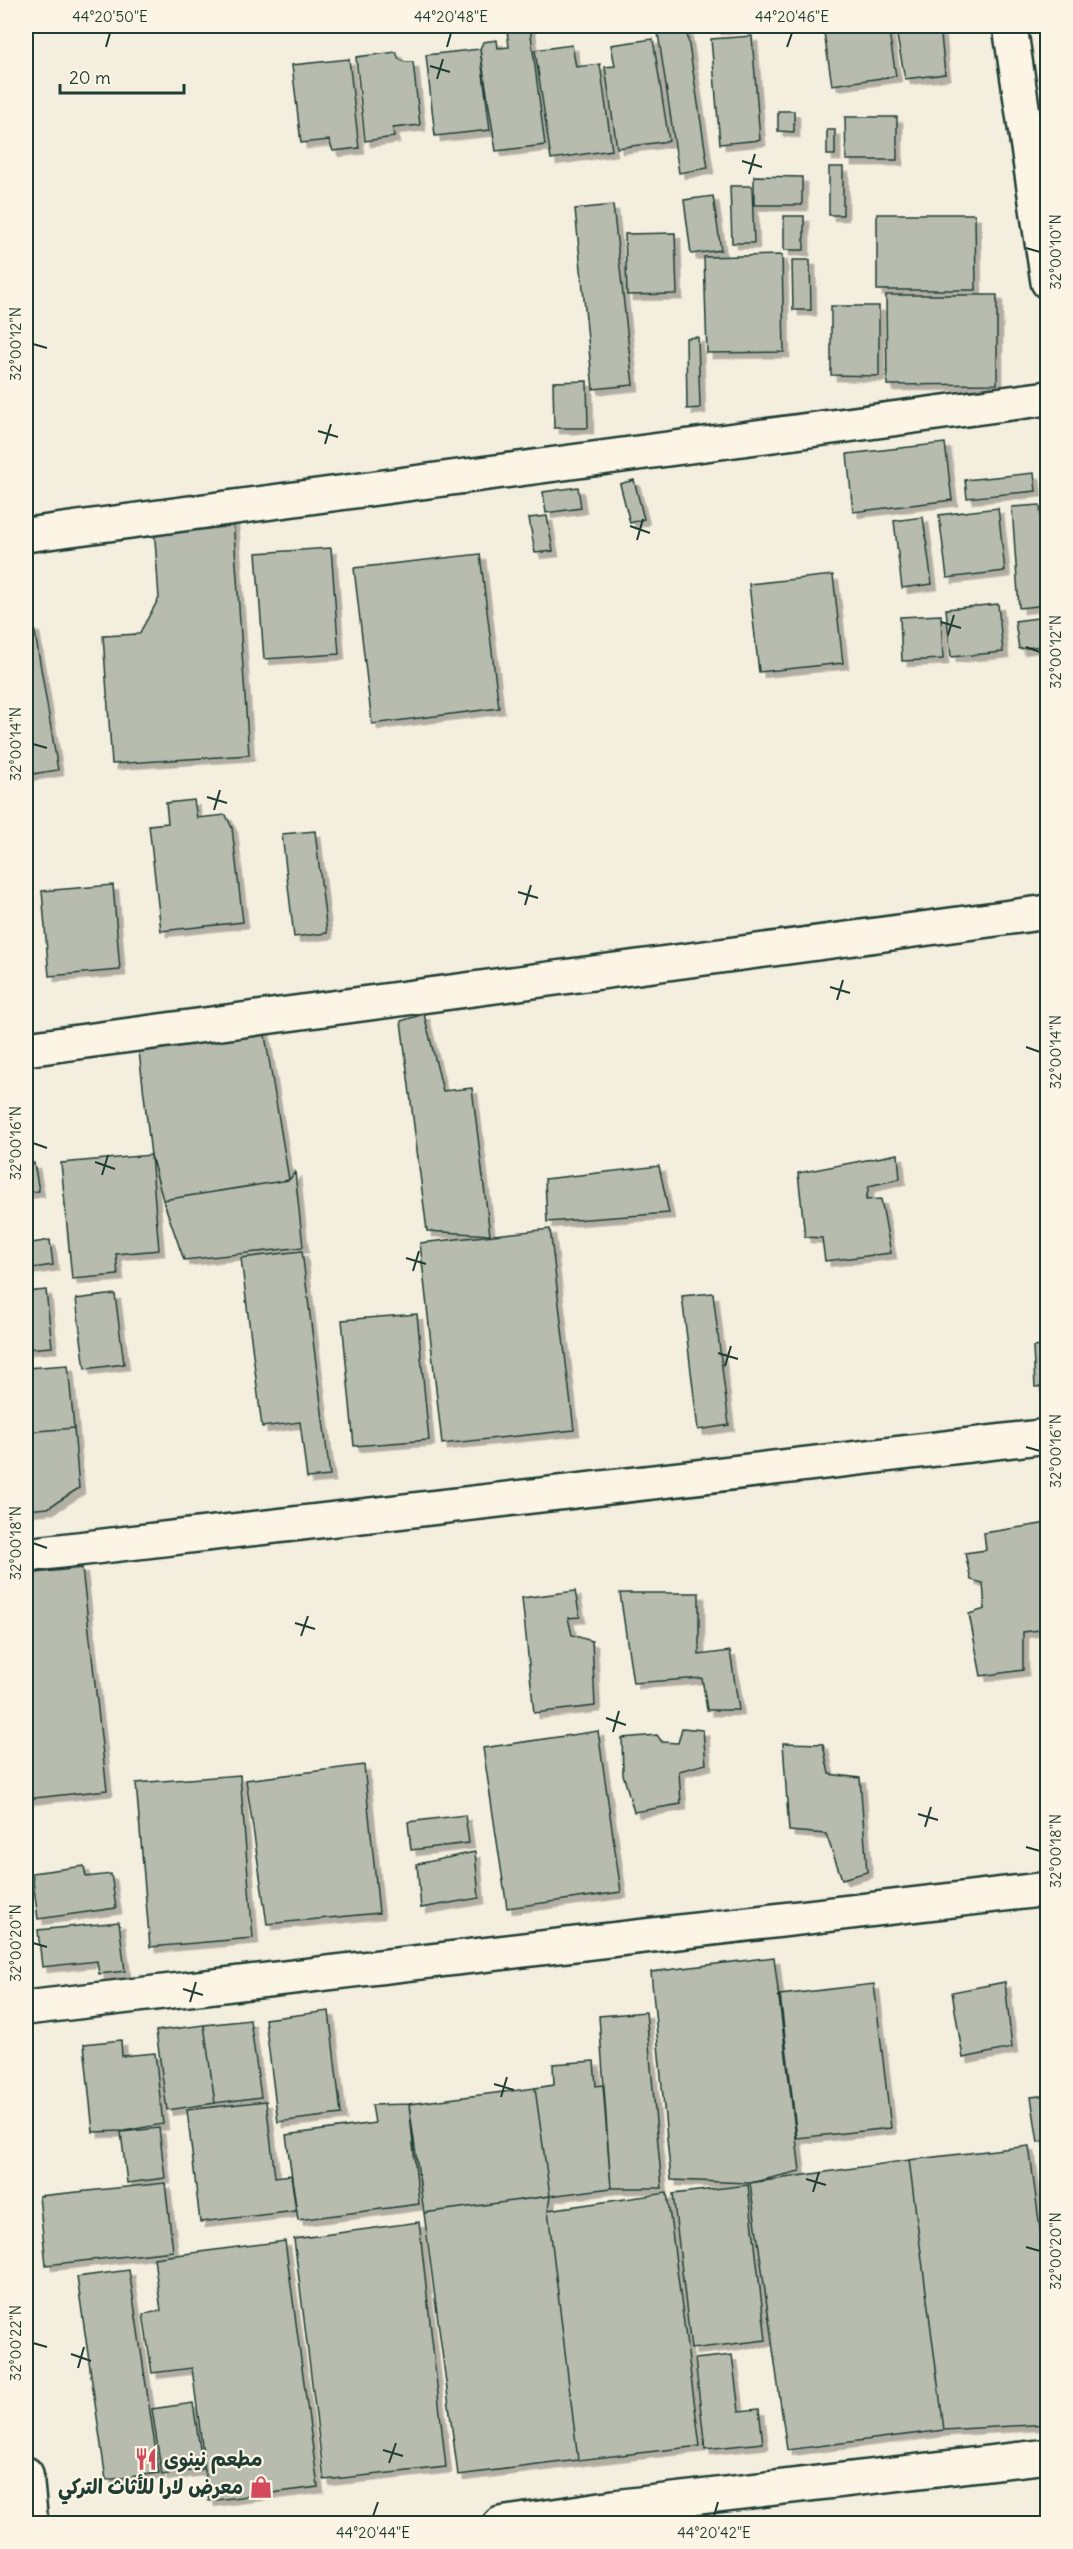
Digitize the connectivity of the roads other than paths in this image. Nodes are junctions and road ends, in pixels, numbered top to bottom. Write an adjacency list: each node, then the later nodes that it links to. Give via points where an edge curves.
1 (1010, 26): 2 (street)
2 (1047, 282)
3 (1047, 398): 4 (street)
4 (26, 535)
5 (1047, 912): 6 (street)
6 (26, 1049)
7 (1047, 1436): 8 (street)
8 (26, 1555)
9 (1047, 1889): 10 (street)
10 (26, 2008)
11 (1047, 2456): 14 (street)
12 (26, 2474): 13 (street)
13 (32, 2523)
14 (500, 2523)

